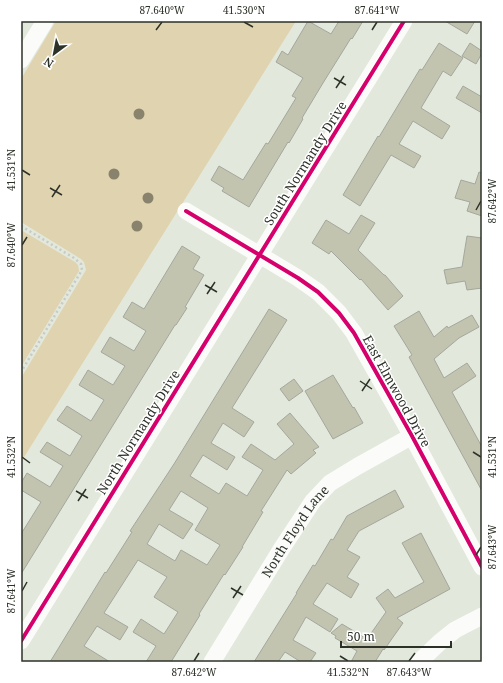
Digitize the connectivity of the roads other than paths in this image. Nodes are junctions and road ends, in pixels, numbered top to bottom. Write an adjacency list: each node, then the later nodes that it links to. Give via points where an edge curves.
1 (45, 21): 3 (street)
2 (404, 21): 5 (street, South Normandy Drive)
3 (24, 49)
4 (186, 211): 5 (street, East Elmwood Drive)
5 (260, 254): 6 (street, East Elmwood Drive, via 318,292 339,313 354,333); 9 (street, North Normandy Drive)
6 (412, 436): 7 (street, East Elmwood Drive); 10 (street, North Floyd Lane, via 330,483 313,501)
7 (482, 567)
8 (482, 616): 11 (street, via 455,630)
9 (21, 641)
10 (212, 662)
11 (420, 662)

